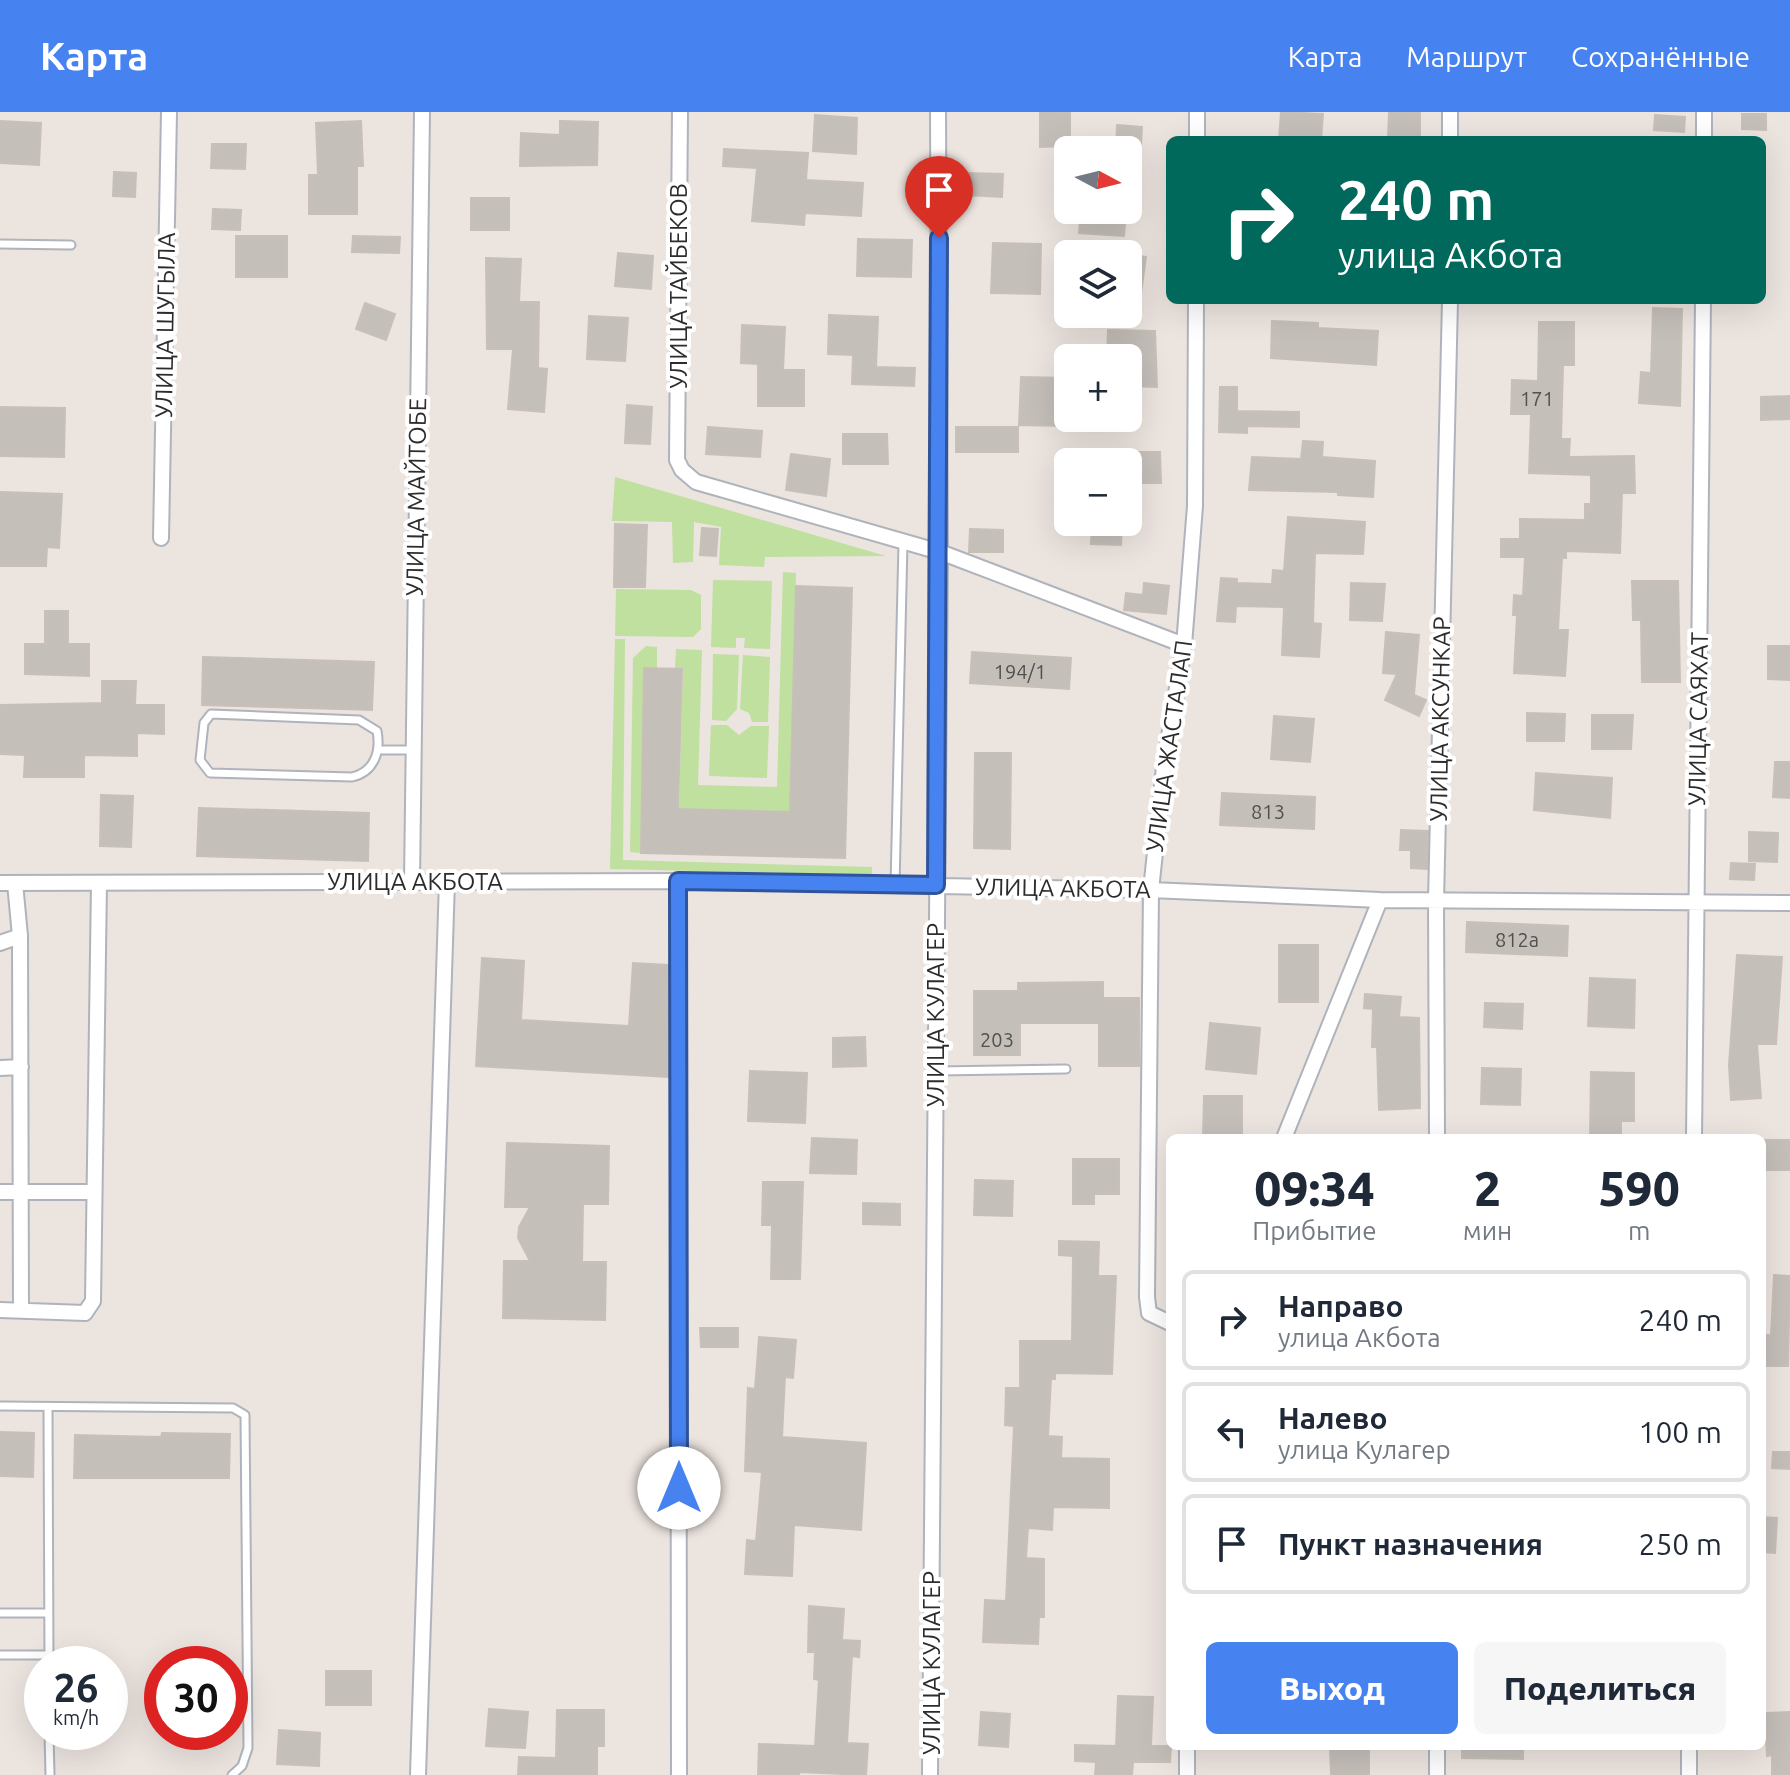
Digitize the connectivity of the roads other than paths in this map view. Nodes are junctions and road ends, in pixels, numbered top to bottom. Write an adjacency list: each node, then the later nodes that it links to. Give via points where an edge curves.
1 (169, 112): 16 (street, УЛИЦА ШУГЫЛА)
2 (422, 112): 21 (street, УЛИЦА МАЙТОБЕ)
3 (680, 112): 17 (street, УЛИЦА ТАЙБЕКОВ, via 677,460 682,470 696,482)
4 (938, 112): 18 (street, УЛИЦА КУЛАГЕР)
5 (1197, 112): 8 (street)
6 (1450, 112): 9 (street)
7 (1704, 112): 10 (street)
8 (1197, 136)
9 (1450, 136)
10 (1704, 136)
11 (0, 244): 12 (lane)
12 (71, 245)
13 (1196, 304): 19 (street, УЛИЦА ЖАСТАЛАП, via 1195,506)
14 (1450, 304): 31 (street, УЛИЦА АКСУНКАР)
15 (1703, 304): 32 (street, УЛИЦА САЯХАТ)
16 (161, 538)
17 (903, 540): 18 (street); 28 (lane)
18 (940, 552): 19 (street); 27 (street, УЛИЦА КУЛАГЕР)
19 (1184, 645): 29 (street, УЛИЦА ЖАСТАЛАП)
20 (378, 750): 20 (lane, via 377,731 359,720 216,713 205,720 200,760 210,773 352,777 372,766); 21 (lane)
21 (412, 750): 22 (street, УЛИЦА МАЙТОБЕ)
22 (412, 881): 23 (street, УЛИЦА АКБОТА); 26 (street, УЛИЦА АКБОТА)
23 (447, 881): 24 (street, УЛИЦА АКБОТА); 62 (street)
24 (678, 881): 28 (street, УЛИЦА АКБОТА); 63 (street)
25 (8, 883): 26 (street, УЛИЦА АКБОТА); 34 (street)
26 (99, 883): 45 (street)
27 (936, 885): 28 (street, УЛИЦА АКБОТА); 29 (street, УЛИЦА АКБОТА); 39 (street, УЛИЦА КУЛАГЕР)
28 (895, 886)
29 (1151, 890): 30 (street, УЛИЦА АКБОТА); 48 (street, УЛИЦА ЖАСТАЛАП, via 1147,1297 1149,1313)
30 (1380, 900): 31 (street, УЛИЦА АКБОТА); 40 (street)
31 (1436, 901): 32 (street, УЛИЦА АКБОТА); 41 (street, УЛИЦА АКСУНКАР)
32 (1696, 902): 33 (street, УЛИЦА АКБОТА); 42 (street, УЛИЦА САЯХАТ)
33 (1790, 903)
34 (20, 936): 35 (street); 36 (street)
35 (0, 943)
36 (21, 1067): 37 (street); 44 (street)
37 (0, 1068)
38 (1066, 1069): 39 (lane)
39 (935, 1071): 64 (street, УЛИЦА КУЛАГЕР)
40 (1286, 1134)
41 (1437, 1134)
42 (1694, 1134)
43 (0, 1192): 44 (street)
44 (21, 1192): 45 (street); 47 (street)
45 (92, 1192): 47 (street, via 90,1308 85,1313)
46 (0, 1310): 47 (street)
47 (21, 1310)
48 (1166, 1321)
49 (0, 1406): 50 (lane)
50 (48, 1408): 52 (lane); 61 (lane, via 233,1408 245,1415 248,1748 242,1766)
51 (0, 1613): 52 (lane)
52 (48, 1613): 53 (lane)
53 (49, 1646)
54 (0, 1655): 55 (lane)
55 (24, 1657)
56 (49, 1750): 60 (lane)
57 (1187, 1750): 65 (street)
58 (1437, 1750): 66 (street)
59 (1689, 1750): 67 (street)
60 (50, 1775)
61 (232, 1775)
62 (418, 1775)
63 (679, 1775)
64 (930, 1775)
65 (1187, 1775)
66 (1437, 1775)
67 (1689, 1775)

